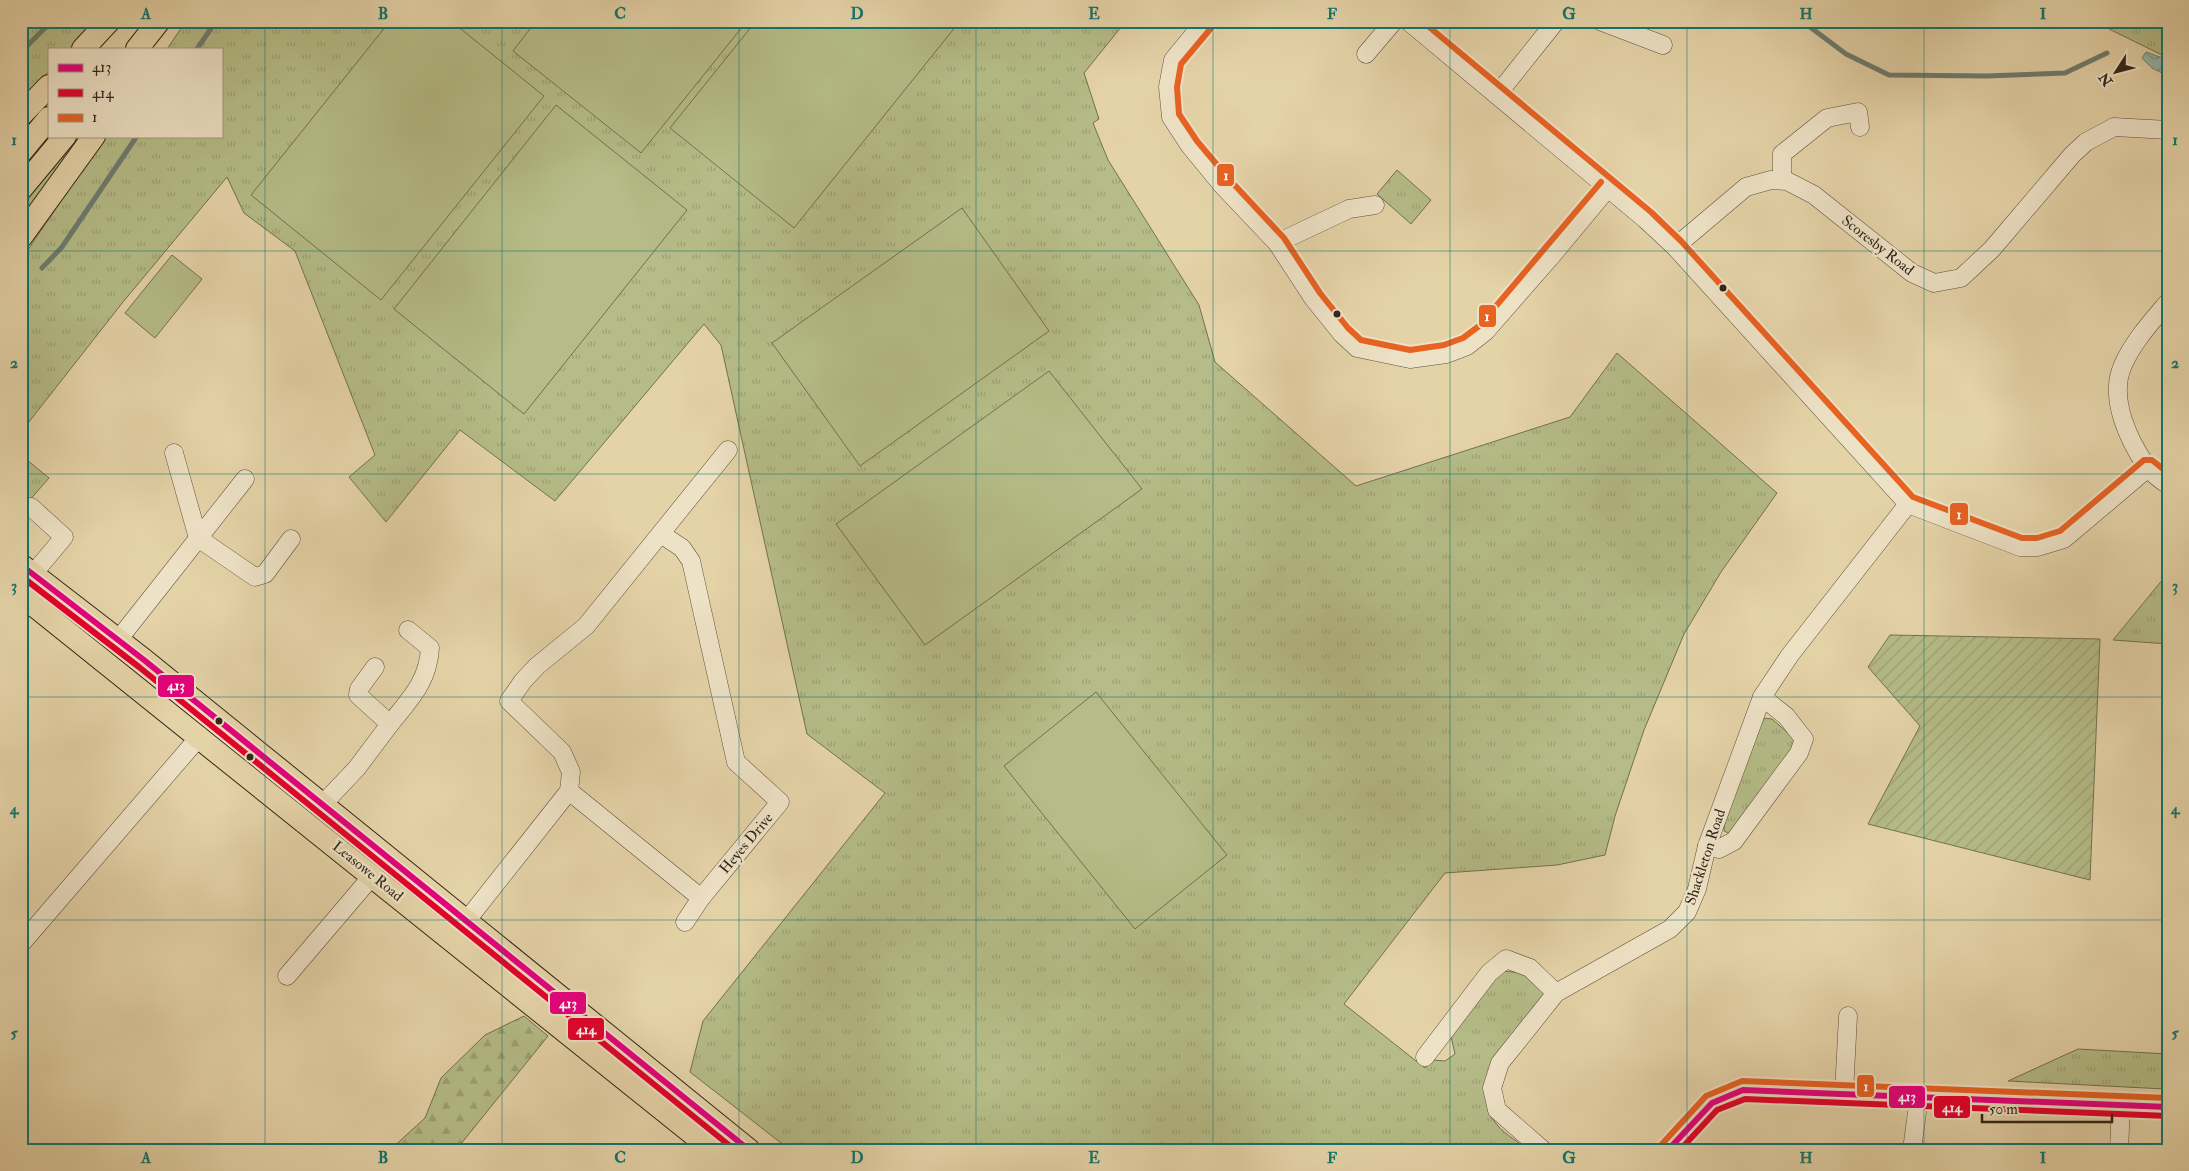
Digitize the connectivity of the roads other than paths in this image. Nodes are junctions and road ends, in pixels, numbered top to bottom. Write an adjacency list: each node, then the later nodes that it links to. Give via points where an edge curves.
1 (109, 21): 11 (main road)
2 (126, 21): 12 (main road)
3 (159, 21): 13 (main road)
4 (173, 21): 14 (main road)
5 (1205, 21): 30 (street, via 1173,60 1168,87 1171,117 1222,185)
6 (1394, 21): 15 (street)
7 (1408, 21): 17 (street)
8 (1556, 21): 17 (street)
9 (1600, 21): 10 (street)
10 (1663, 45)
11 (84, 48)
12 (105, 48)
13 (138, 48)
14 (156, 48)
15 (1366, 54)
16 (48, 87): 18 (main road)
17 (1497, 95): 26 (street)
18 (21, 115)
19 (48, 119): 24 (main road)
20 (1860, 127): 25 (street, via 1858,112 1827,118 1782,154)
21 (2168, 130): 25 (street, Scoresby Road, via 2114,127 2086,142 1970,270 1961,278 1934,283 1912,273 1814,196)
22 (63, 138): 27 (main road)
23 (93, 138): 29 (main road)
24 (21, 152)
25 (1782, 180): 31 (street, via 1746,187)
26 (1608, 188): 30 (street, via 1485,332 1467,346 1446,354 1410,359 1357,348 1314,298); 31 (street)
27 (21, 189)
28 (1375, 204): 30 (street, via 1349,209)
29 (21, 237)
30 (1276, 243)
31 (1675, 248): 38 (street)
32 (2168, 302): 35 (street, via 2122,366 2118,395 2124,422)
33 (728, 450): 40 (street)
34 (174, 453): 41 (street)
35 (2148, 468): 37 (street); 38 (street, via 2064,539 2038,547 2020,547)
36 (245, 479): 41 (street)
37 (2168, 485)
38 (1908, 504): 48 (street, Shackleton Road, via 1790,655)
39 (31, 507): 43 (street, via 64,537)
40 (661, 534): 51 (street, via 586,626 537,666 509,701 562,752 570,772); 55 (street, Heyes Drive, via 682,548 691,561 736,762 780,802)
41 (198, 538): 42 (street, via 255,577 265,574); 46 (street)
42 (291, 539)
43 (27, 569): 46 (main road, Leasowe Road)
44 (21, 595): 50 (main road, Leasowe Road)
45 (408, 630): 49 (street, via 430,648 430,658 423,682)
46 (118, 640): 52 (main road, Leasowe Road)
47 (375, 667): 49 (street, via 358,695)
48 (1762, 697): 53 (street, Shackleton Road); 53 (street, via 1786,716 1804,739 1799,753 1734,841 1718,849)
49 (390, 724): 52 (street, via 357,768)
50 (200, 736): 54 (main road, Leasowe Road); 59 (street)
51 (569, 791): 55 (street); 56 (street)
52 (322, 805): 56 (main road, Leasowe Road)
53 (1707, 846): 61 (street, Shackleton Road, via 1698,889 1687,912 1670,929)
54 (373, 876): 58 (main road, Leasowe Road); 60 (street)
55 (701, 898): 57 (street)
56 (466, 921): 58 (street); 69 (main road, Leasowe Road)
57 (685, 922)
58 (452, 939): 68 (main road, Leasowe Road)
59 (21, 944)
60 (287, 976)
61 (1556, 993): 63 (street, via 1530,968 1506,959 1489,973); 70 (street, Shackleton Road, via 1500,1063 1492,1088 1496,1110)
62 (1848, 1016): 64 (street)
63 (1424, 1057)
64 (1844, 1093): 65 (street); 71 (street, via 1743,1090 1712,1103)
65 (1919, 1097): 66 (street); 72 (street)
66 (2121, 1106): 67 (street); 73 (street)
67 (2168, 1108)
68 (714, 1150)
69 (749, 1150)
70 (1542, 1150)
71 (1668, 1150)
72 (1912, 1150)
73 (2119, 1150)

